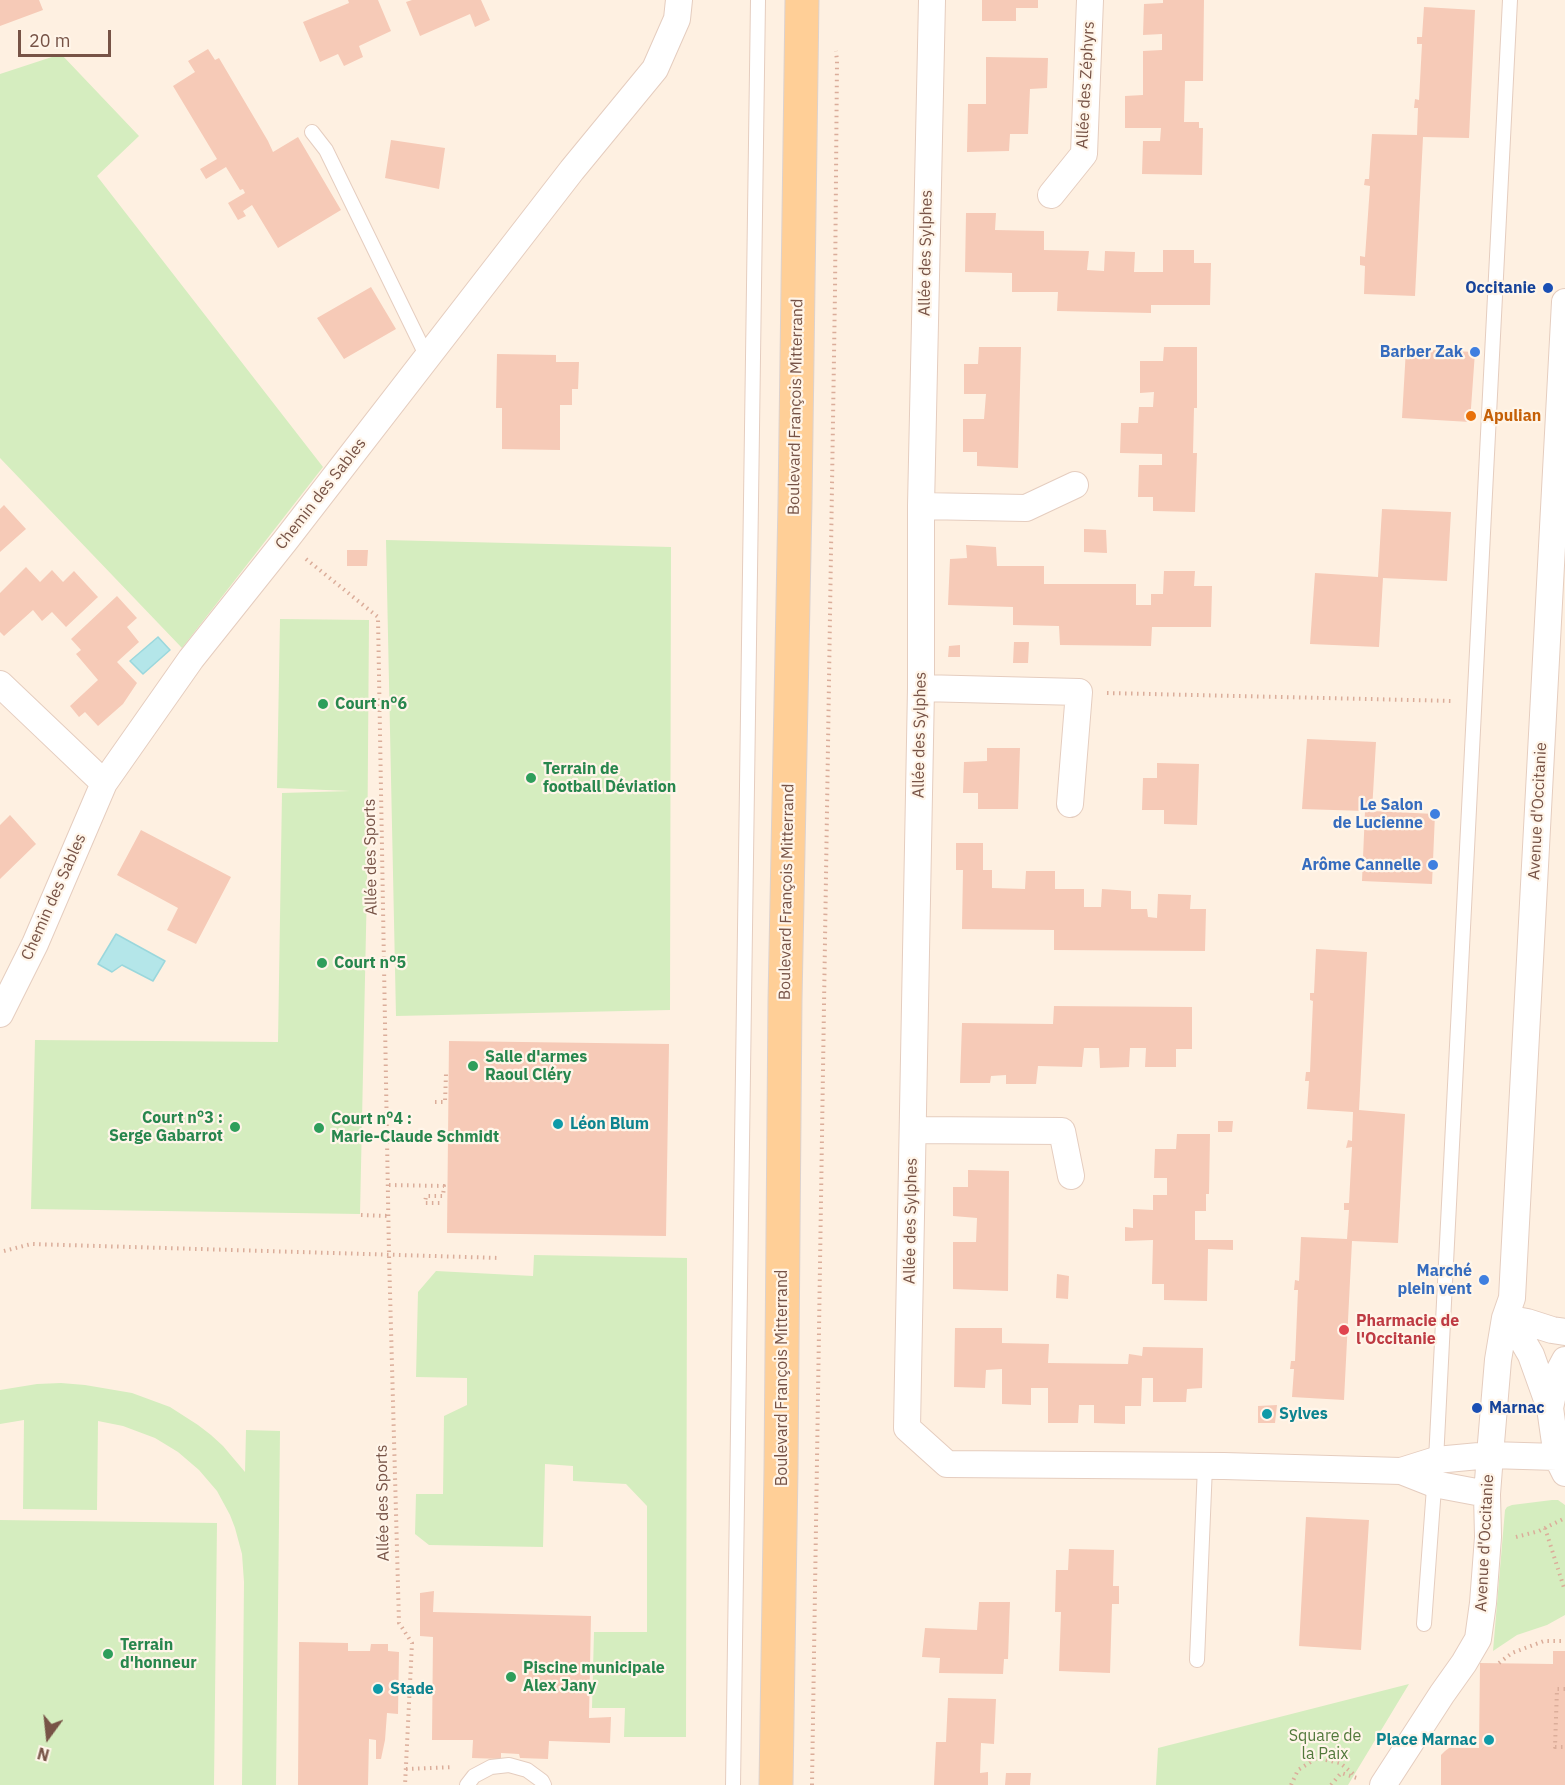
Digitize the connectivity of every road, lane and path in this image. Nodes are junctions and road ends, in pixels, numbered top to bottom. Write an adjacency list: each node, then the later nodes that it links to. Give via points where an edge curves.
1 (679, 0): 11 (street, Chemin des Sables, via 677,19 655,69)
2 (758, 0): 56 (lane)
3 (802, 0): 57 (main road, Boulevard François Mitterrand)
4 (932, 0): 13 (street, Allée des Sylphes)
5 (1090, 0): 9 (street, Allée des Zéphyrs, via 1084,154)
6 (1510, 0): 18 (lane)
7 (834, 41): 58 (path, via 835,291)
8 (312, 132): 11 (lane, via 326,150)
9 (1051, 195)
10 (1565, 302): 33 (street, Avenue d'Occitanie, via 1512,1298)
11 (427, 357): 14 (street, Chemin des Sables)
12 (1075, 485): 13 (street, via 1026,508)
13 (921, 506): 16 (street, Allée des Sylphes)
14 (285, 541): 19 (street, Chemin des Sables, via 191,659); 26 (path, Allée des Sports, via 378,618)
15 (0, 684): 19 (street)
16 (921, 688): 17 (street); 24 (street, Allée des Sylphes)
17 (1079, 692): 18 (path, via 1462,702); 20 (street)
18 (1475, 707): 40 (lane)
19 (104, 783): 21 (street, Chemin des Sables, via 35,944)
20 (1070, 804)
21 (0, 1014)
22 (449, 1074): 23 (path, via 445,1102)
23 (435, 1102)
24 (913, 1130): 25 (street, via 1062,1131); 39 (street, Allée des Sylphes, via 907,1428 947,1464)
25 (1071, 1176)
26 (388, 1185): 27 (path, via 444,1186 443,1196 426,1196 425,1203); 29 (path, Allée des Sports)
27 (442, 1203)
28 (361, 1215): 29 (path)
29 (389, 1216): 31 (path, Allée des Sports)
30 (4, 1251): 31 (path, via 31,1244)
31 (389, 1255): 32 (path); 53 (path, Allée des Sports, via 399,1623 412,1643)
32 (500, 1258)
33 (1505, 1318): 34 (street); 36 (street, Avenue d'Occitanie, via 1531,1355); 37 (street, Avenue d'Occitanie)
34 (1565, 1332)
35 (1565, 1360): 36 (street, Avenue d'Occitanie, via 1557,1375)
36 (1550, 1408): 38 (street, Avenue d'Occitanie)
37 (1490, 1455): 38 (street, Avenue d'Occitanie); 40 (street, Allée des Sylphes); 41 (street, Avenue d'Occitanie)
38 (1561, 1465)
39 (1205, 1466): 40 (street, Allée des Sylphes); 48 (lane)
40 (1435, 1472): 41 (street, Allée des Sylphes); 46 (lane)
41 (1488, 1494): 49 (street, Avenue d'Occitanie, via 1478,1639)
42 (1565, 1518): 43 (path)
43 (1545, 1528): 44 (path); 45 (path)
44 (1513, 1537)
45 (1565, 1591)
46 (1425, 1624)
47 (1565, 1641): 49 (path, via 1544,1641 1512,1653 1484,1674)
48 (1197, 1660)
49 (1464, 1663): 52 (street)
50 (1565, 1689): 51 (path, via 1557,1689 1555,1747)
51 (1565, 1747)
52 (1371, 1782): 59 (path, via 1340,1763 1317,1758 1298,1770); 60 (path, via 1341,1773)
53 (405, 1785)
54 (467, 1785): 55 (lane, via 490,1767 509,1765 527,1770)
55 (544, 1785)
56 (733, 1785)
57 (776, 1785)
58 (812, 1785)
59 (1291, 1785)
60 (1331, 1785)

